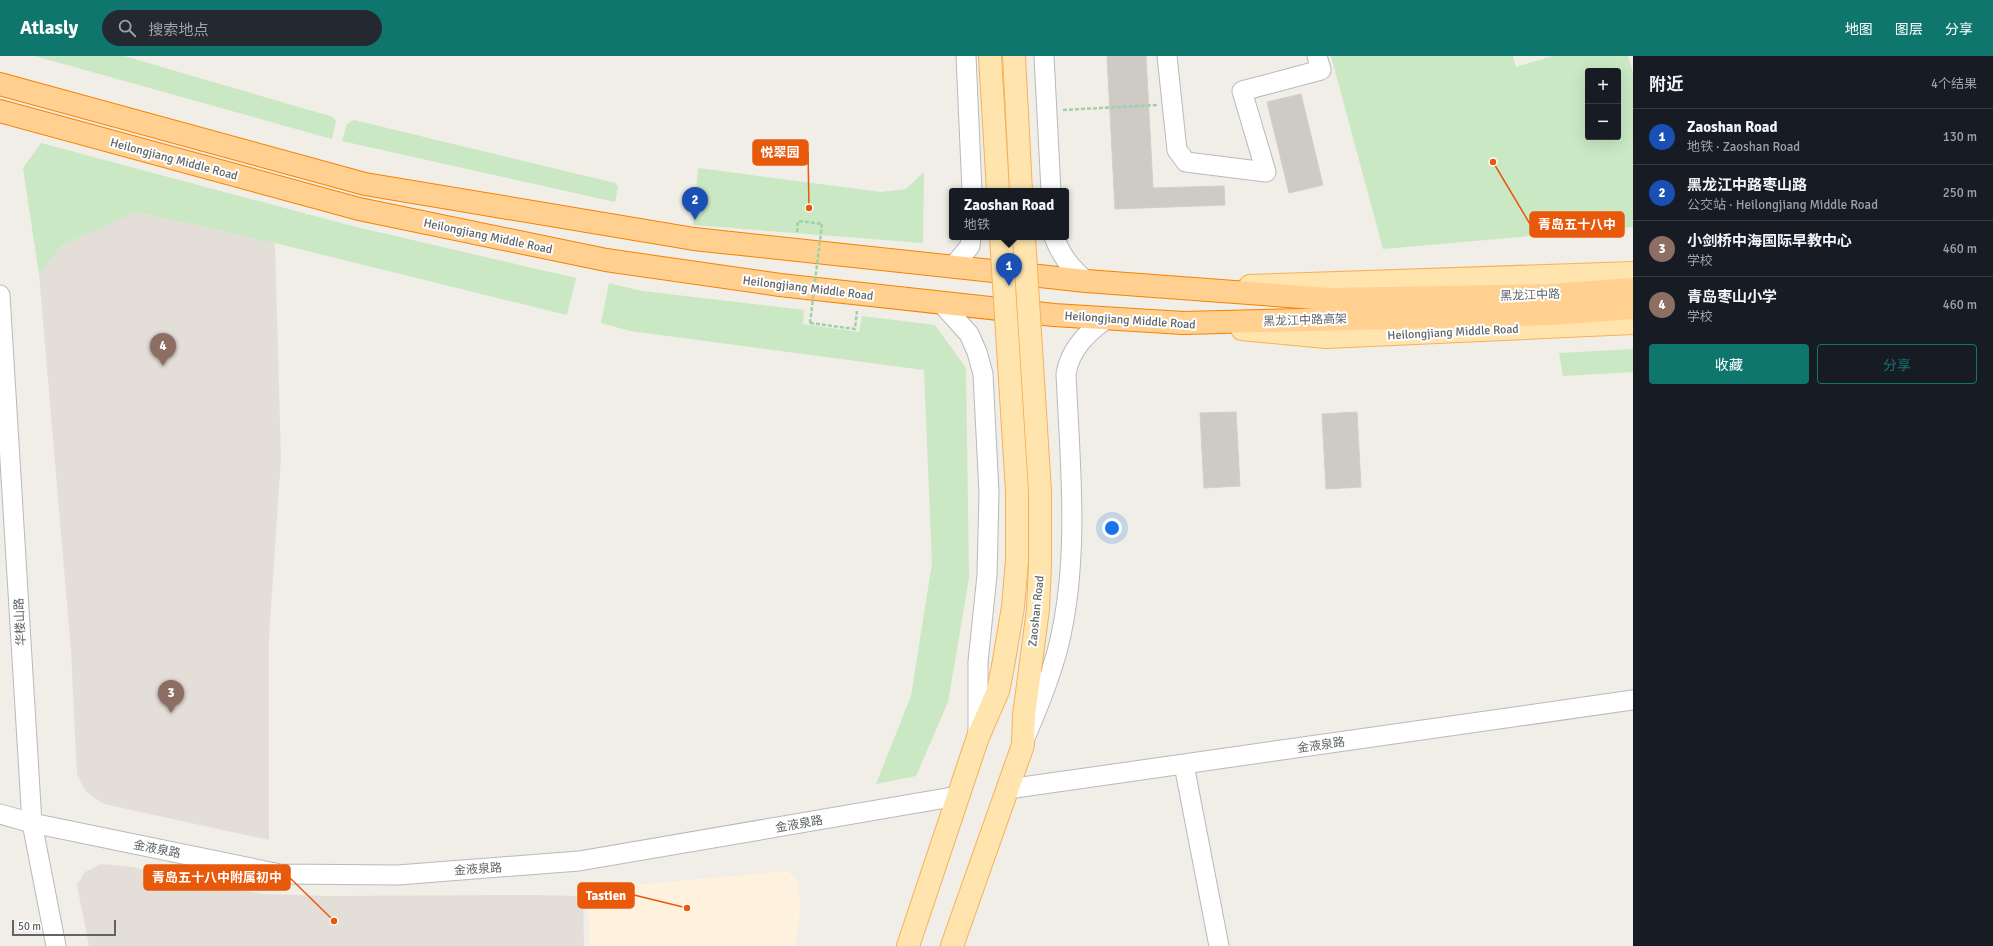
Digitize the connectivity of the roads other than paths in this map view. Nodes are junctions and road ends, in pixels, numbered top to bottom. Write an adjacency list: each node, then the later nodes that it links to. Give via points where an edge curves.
1 (966, 56): 9 (street)
2 (990, 56): 10 (main road)
3 (1014, 56): 11 (main road)
4 (1044, 56): 12 (street)
5 (1167, 56): 6 (street, via 1177,150 1186,162 1266,172 1242,91 1321,70)
6 (1317, 56)
7 (0, 84): 17 (highway, via 365,184 694,239)
8 (0, 111): 23 (highway, Heilongjiang Middle Road, via 359,209 606,260 780,285)
9 (972, 188)
10 (998, 188)
11 (1021, 188)
12 (1051, 188)
13 (971, 240): 17 (street, via 970,246)
14 (1001, 240): 30 (main road, Zaoshan Road, bridge, via 1017,490 1017,560 1004,666 998,691)
15 (1024, 240): 31 (main road, Zaoshan Road, bridge, via 1040,499 1040,564 1038,609 1024,715)
16 (1055, 240): 19 (street, via 1069,266)
17 (952, 268): 19 (highway)
18 (1633, 273): 21 (main road)
19 (1086, 281): 21 (highway)
20 (1633, 289): 24 (highway, 黑龙江中路)
21 (1186, 290): 24 (highway, 黑龙江中路高架)
22 (0, 295): 36 (street, 华楼山路)
23 (942, 304): 26 (highway, Heilongjiang Middle Road); 30 (street, Zaoshan Road, via 969,334 983,374 989,493 987,575 978,662)
24 (1428, 307): 25 (highway, 黑龙江中路, via 1552,314); 27 (highway, 黑龙江中路高架)
25 (1633, 308)
26 (1106, 319): 27 (highway, Heilongjiang Middle Road); 31 (street, Zaoshan Road, via 1079,343 1067,366 1072,514 1068,599 1050,678)
27 (1183, 323): 28 (main road, Heilongjiang Middle Road, via 1326,337)
28 (1633, 323)
29 (1633, 700): 32 (street, 金液泉路)
30 (978, 737): 34 (main road, Zaoshan Road)
31 (1023, 745): 33 (main road, Zaoshan Road)
32 (1184, 765): 33 (street, 金液泉路); 40 (street)
33 (1008, 789): 39 (main road, Zaoshan Road)
34 (958, 796): 36 (street, 金液泉路, via 579,861 398,875 280,874); 38 (main road, Zaoshan Road)
35 (0, 814): 36 (street, 金液泉路)
36 (32, 823): 37 (street, 华楼山路)
37 (56, 946)
38 (908, 946)
39 (952, 946)
40 (1219, 946)

